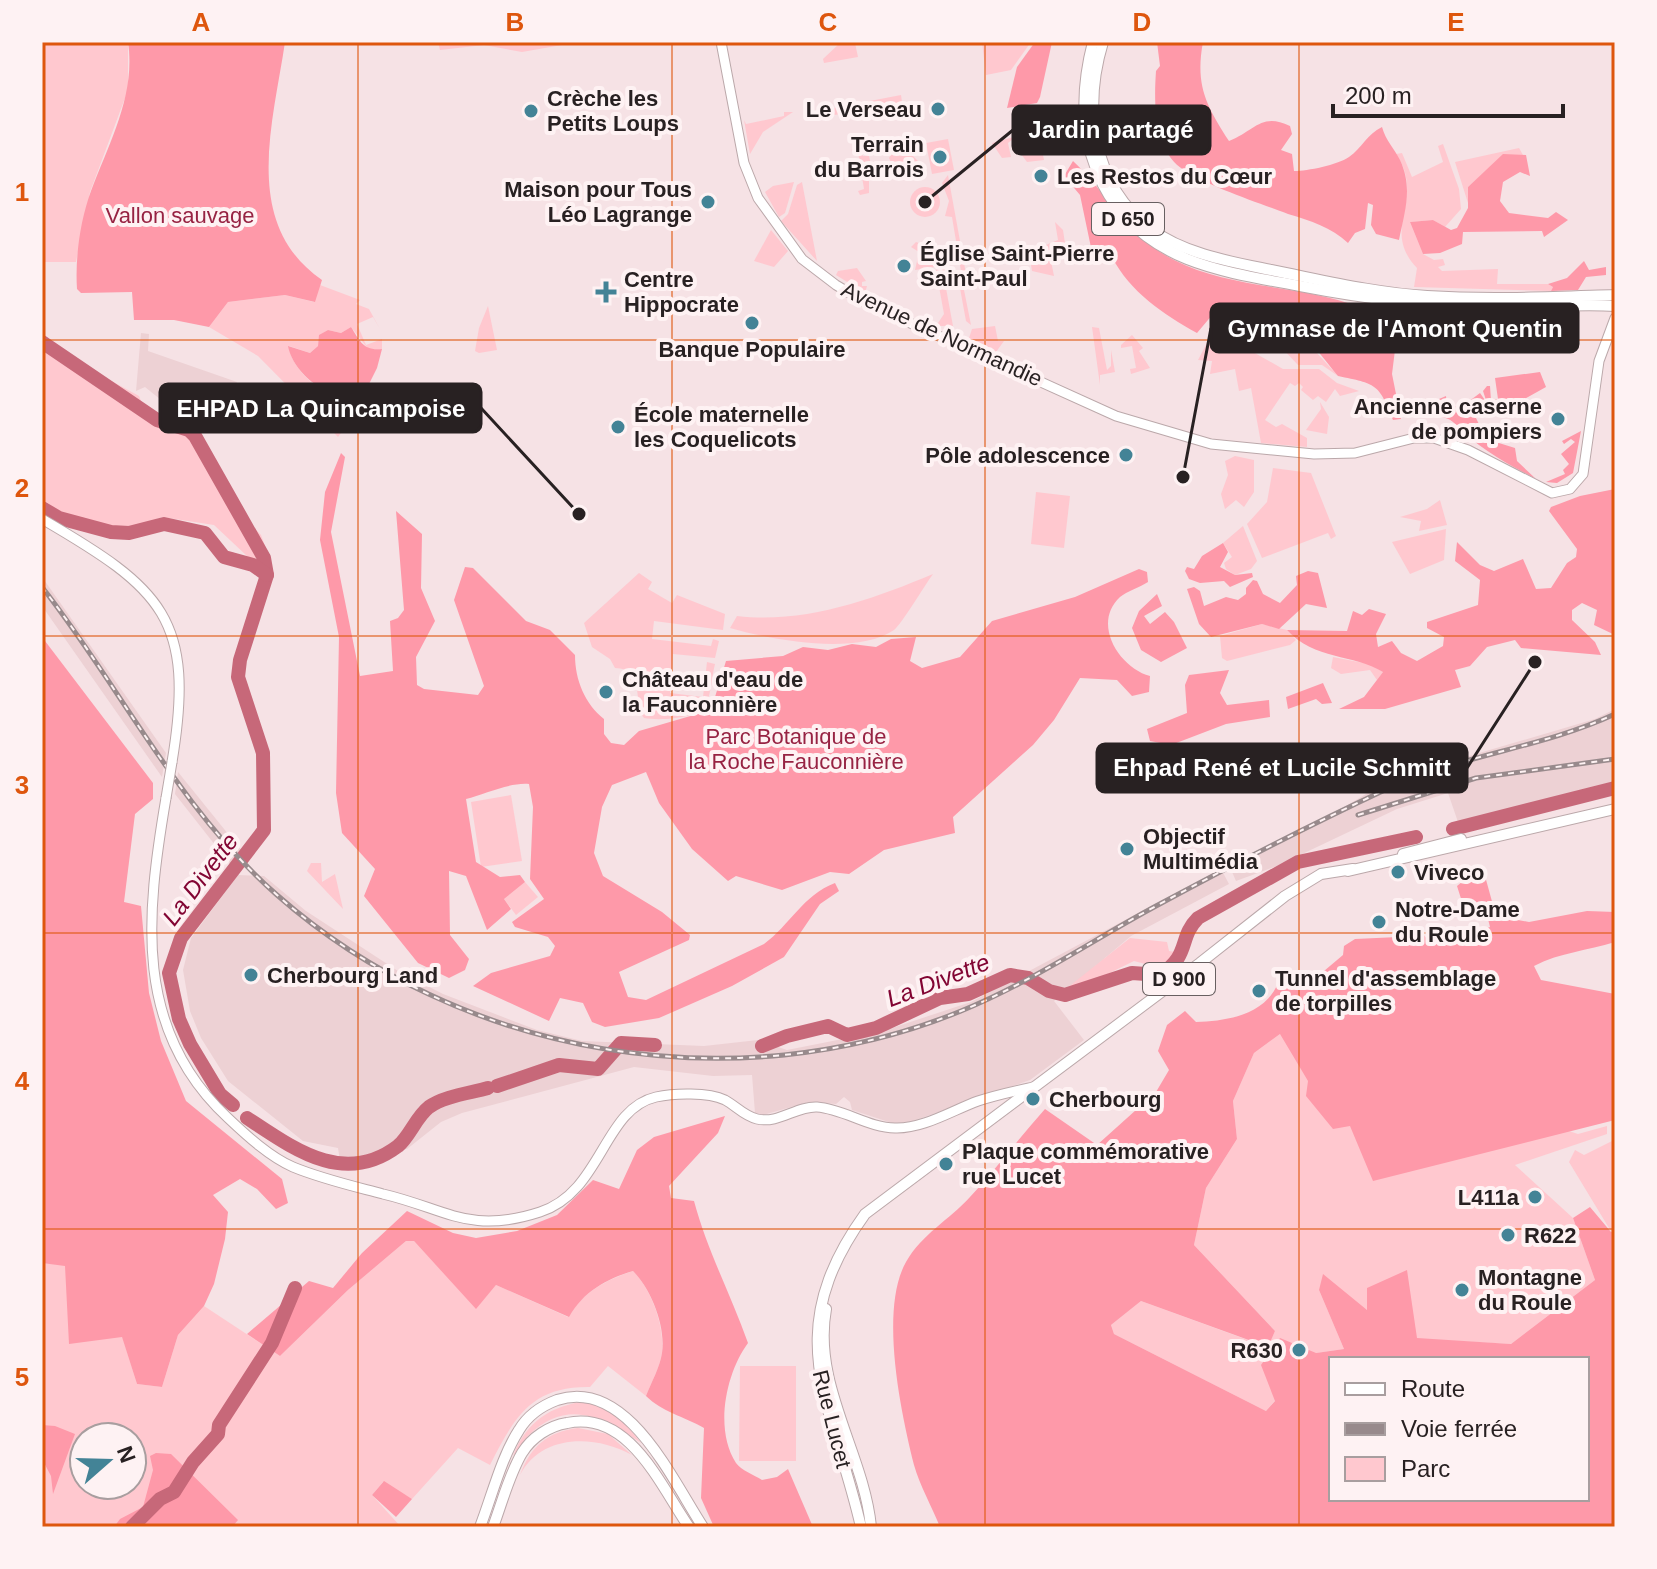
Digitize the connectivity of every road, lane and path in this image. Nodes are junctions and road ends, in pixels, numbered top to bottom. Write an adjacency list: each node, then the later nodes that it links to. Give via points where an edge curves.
1 (721, 42): 6 (main road, Avenue de Normandie, via 751,183 806,262 866,303 1116,416 1211,444 1314,454 1355,453 1434,438 1468,450 1543,491 1558,493 1579,482 1586,465 1599,361)
2 (1093, 42): 5 (main road, D 650, via 1082,101 1094,165 1132,224 1176,254 1240,274 1400,303)
3 (1103, 42): 4 (main road, D 650, via 1092,102 1102,161 1127,205 1170,240 1241,264 1423,296)
4 (1615, 295)
5 (1615, 306)
6 (1615, 318)
7 (42, 519): 9 (main road, D 900, bridge, via 99,553 148,594 173,637 182,690 152,905 151,949 160,1001 179,1057 200,1093 291,1166 478,1223 540,1212 572,1193 627,1114 654,1097 719,1098 763,1120 818,1107 900,1128)
8 (1615, 806): 9 (main road, D 900, via 1326,873 1298,886)
9 (1033, 1087): 10 (main road, Rue Lucet)
10 (972, 1135): 15 (main road, Rue Lucet, via 865,1214 836,1258 822,1297 816,1346 820,1385); 16 (main road, Rue Lucet, via 875,1212 845,1257 829,1297 824,1327 830,1378)
11 (480, 1527): 14 (main road, via 527,1419 551,1403 585,1396 607,1402 631,1420)
12 (493, 1527): 13 (main road, via 530,1442 549,1428 577,1421 608,1427 627,1439)
13 (689, 1527)
14 (703, 1527)
15 (861, 1527)
16 (871, 1527)

